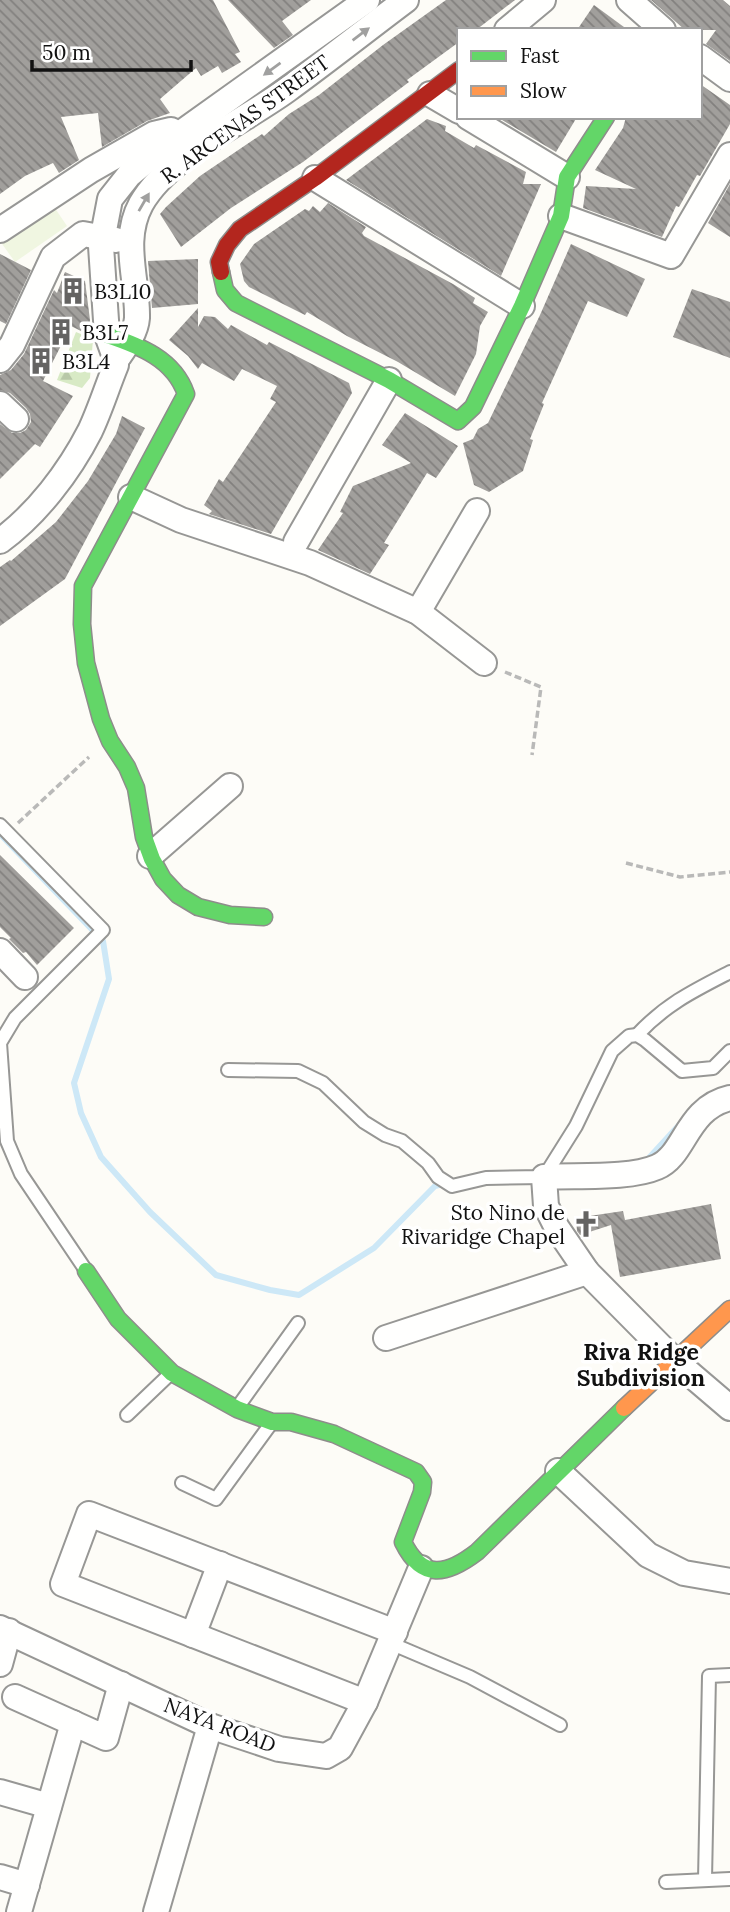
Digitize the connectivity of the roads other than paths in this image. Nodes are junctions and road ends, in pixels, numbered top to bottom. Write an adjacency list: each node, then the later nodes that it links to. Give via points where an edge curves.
1 (367, 0): 14 (street, R. ARCENAS STREET, one-way to 14, via 270,71)
2 (406, 0): 14 (street, R. ARCENAS STREET, one-way to 2, via 286,91)
3 (543, 0): 5 (street)
4 (629, 0): 6 (street)
5 (509, 28)
6 (661, 28)
7 (702, 58): 9 (street)
8 (457, 72): 10 (street)
9 (730, 79)
10 (430, 94): 11 (street); 17 (street)
11 (457, 110)
12 (471, 119): 16 (street)
13 (605, 119): 16 (street)
14 (188, 141): 19 (street, via 166,129 154,134); 20 (street, R. ARCENAS STREET, via 146,159 122,183 110,199); 21 (street, R. ARCENAS STREET, one-way to 14, via 133,223 147,195)
15 (730, 155): 18 (street, via 671,256)
16 (567, 177): 18 (street)
17 (315, 178): 22 (street); 25 (street, via 254,218 234,237 219,262 225,290 236,303 268,321)
18 (561, 216): 22 (street)
19 (0, 230)
20 (101, 236): 21 (street); 23 (street, via 83,234 53,257); 24 (street, R. ARCENAS STREET)
21 (130, 243): 24 (street, R. ARCENAS STREET, via 137,321)
22 (522, 306): 25 (street, via 473,407 458,421)
23 (4, 348)
24 (117, 350): 26 (street, via 157,358 179,376 186,394); 28 (street, R. ARCENAS STREET, via 90,431 71,463 43,500)
25 (389, 380): 29 (street)
26 (131, 497): 30 (street, via 181,520 310,563); 34 (street, via 83,586 80,611 97,705 109,739 138,791)
27 (477, 511): 30 (street)
28 (0, 541)
29 (296, 542)
30 (418, 612): 31 (street)
31 (484, 663)
32 (230, 786): 34 (street)
33 (4, 829): 44 (lane, via 103,930 15,1018 0,1042 7,1141 21,1174)
34 (150, 856): 35 (street, via 161,878 199,908 226,916)
35 (264, 917)
36 (0, 951): 38 (street)
37 (730, 972): 39 (lane, via 685,995)
38 (25, 977)
39 (637, 1035): 40 (lane, via 682,1070 713,1068); 43 (lane, via 612,1051 576,1125)
40 (730, 1051)
41 (228, 1070): 43 (lane, via 298,1071 323,1083 364,1122 413,1149 452,1186)
42 (730, 1098): 43 (street, via 698,1116 659,1167 634,1173)
43 (547, 1171): 45 (street, via 546,1206)
44 (86, 1271): 50 (street, via 118,1319)
45 (587, 1272): 48 (street); 49 (street)
46 (730, 1309): 49 (street)
47 (298, 1323): 52 (lane)
48 (386, 1338)
49 (675, 1361): 51 (street); 55 (street)
50 (172, 1373): 52 (street); 53 (lane)
51 (730, 1408)
52 (236, 1409): 54 (street)
53 (127, 1415)
54 (272, 1422): 56 (lane, via 216,1499); 58 (street, via 291,1422 334,1434 416,1472 423,1482 422,1492 403,1542)
55 (558, 1471): 58 (street, via 477,1553 454,1568); 59 (street, via 648,1555 684,1573)
56 (182, 1483)
57 (220, 1564): 61 (street); 61 (street, via 89,1514 62,1584); 62 (street)
58 (421, 1568): 62 (street, NAYA ROAD)
59 (730, 1581)
60 (5, 1629): 63 (street); 65 (street, NAYA ROAD)
61 (193, 1635): 67 (street)
62 (392, 1637): 67 (street, NAYA ROAD); 70 (lane)
63 (0, 1664)
64 (730, 1675): 75 (lane, via 709,1676)
65 (121, 1684): 68 (street, via 106,1738); 69 (street, NAYA ROAD)
66 (15, 1698): 68 (street)
67 (365, 1702): 69 (street, NAYA ROAD, via 340,1748 326,1756 279,1749)
68 (73, 1723): 72 (street)
69 (210, 1726): 79 (street)
70 (560, 1726)
71 (0, 1792): 72 (street)
72 (49, 1806): 77 (street)
73 (0, 1877): 77 (street)
74 (730, 1879): 75 (lane)
75 (705, 1880): 76 (lane)
76 (666, 1882)
77 (27, 1885): 78 (street)
78 (19, 1912)
79 (156, 1912)

